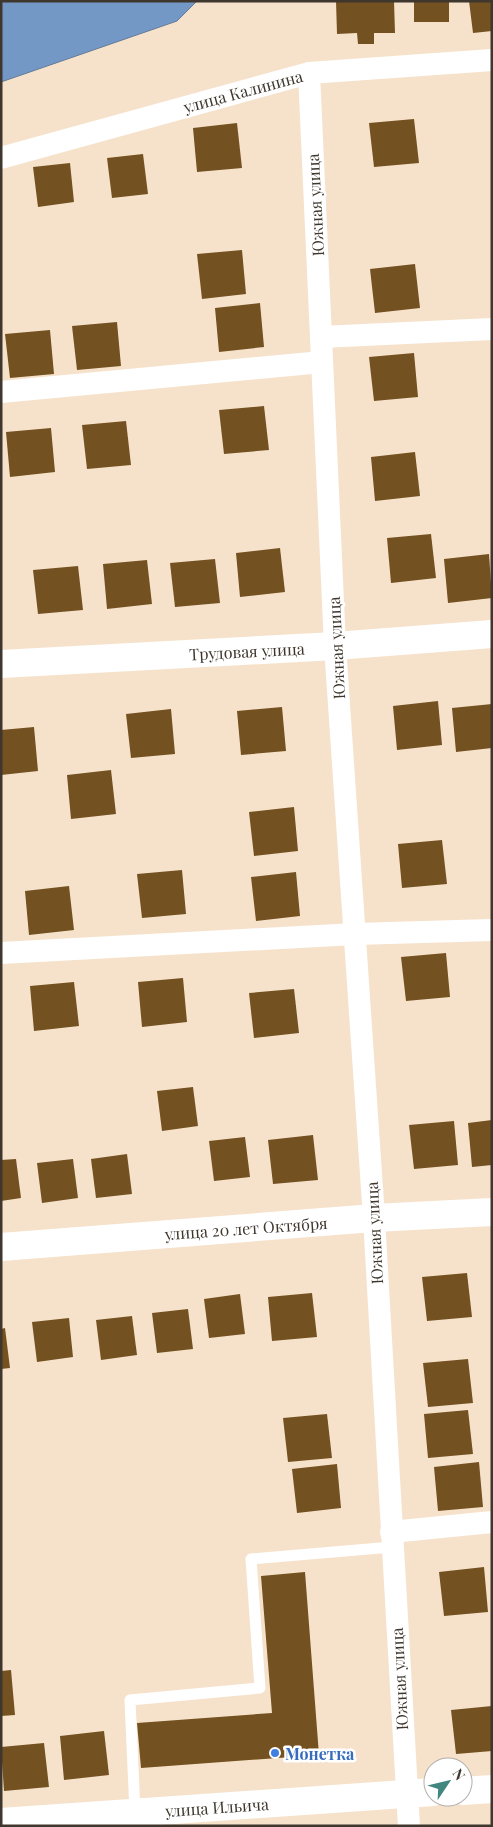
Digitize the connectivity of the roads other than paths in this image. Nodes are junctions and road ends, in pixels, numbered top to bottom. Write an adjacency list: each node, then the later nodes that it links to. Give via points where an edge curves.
1 (492, 60): 2 (street, улица Калинина)
2 (309, 73): 3 (street, улица Калинина); 5 (street, Южная улица)
3 (1, 158)
4 (492, 329): 5 (street)
5 (321, 337): 6 (street, Южная улица)
6 (322, 362): 7 (street); 9 (street, Южная улица)
7 (1, 392)
8 (492, 634): 9 (main road, Трудовая улица)
9 (335, 646): 10 (main road, Трудовая улица); 12 (street, Южная улица)
10 (1, 664)
11 (492, 930): 12 (street)
12 (355, 934): 13 (street); 15 (street, Южная улица)
13 (1, 953)
14 (492, 1212): 15 (main road, улица 20 лет Октября)
15 (374, 1218): 16 (main road, улица 20 лет Октября); 18 (street, Южная улица)
16 (1, 1247)
17 (492, 1522): 18 (street)
18 (392, 1540): 22 (street, Южная улица); 23 (lane, via 251,1559 260,1688 130,1700)
19 (492, 1789): 20 (main road)
20 (473, 1790)
21 (423, 1793): 22 (main road, улица Ильича)
22 (406, 1794): 23 (main road, улица Ильича); 25 (street, Южная улица)
23 (135, 1812): 24 (main road, улица Ильича)
24 (1, 1822)
25 (409, 1826)

